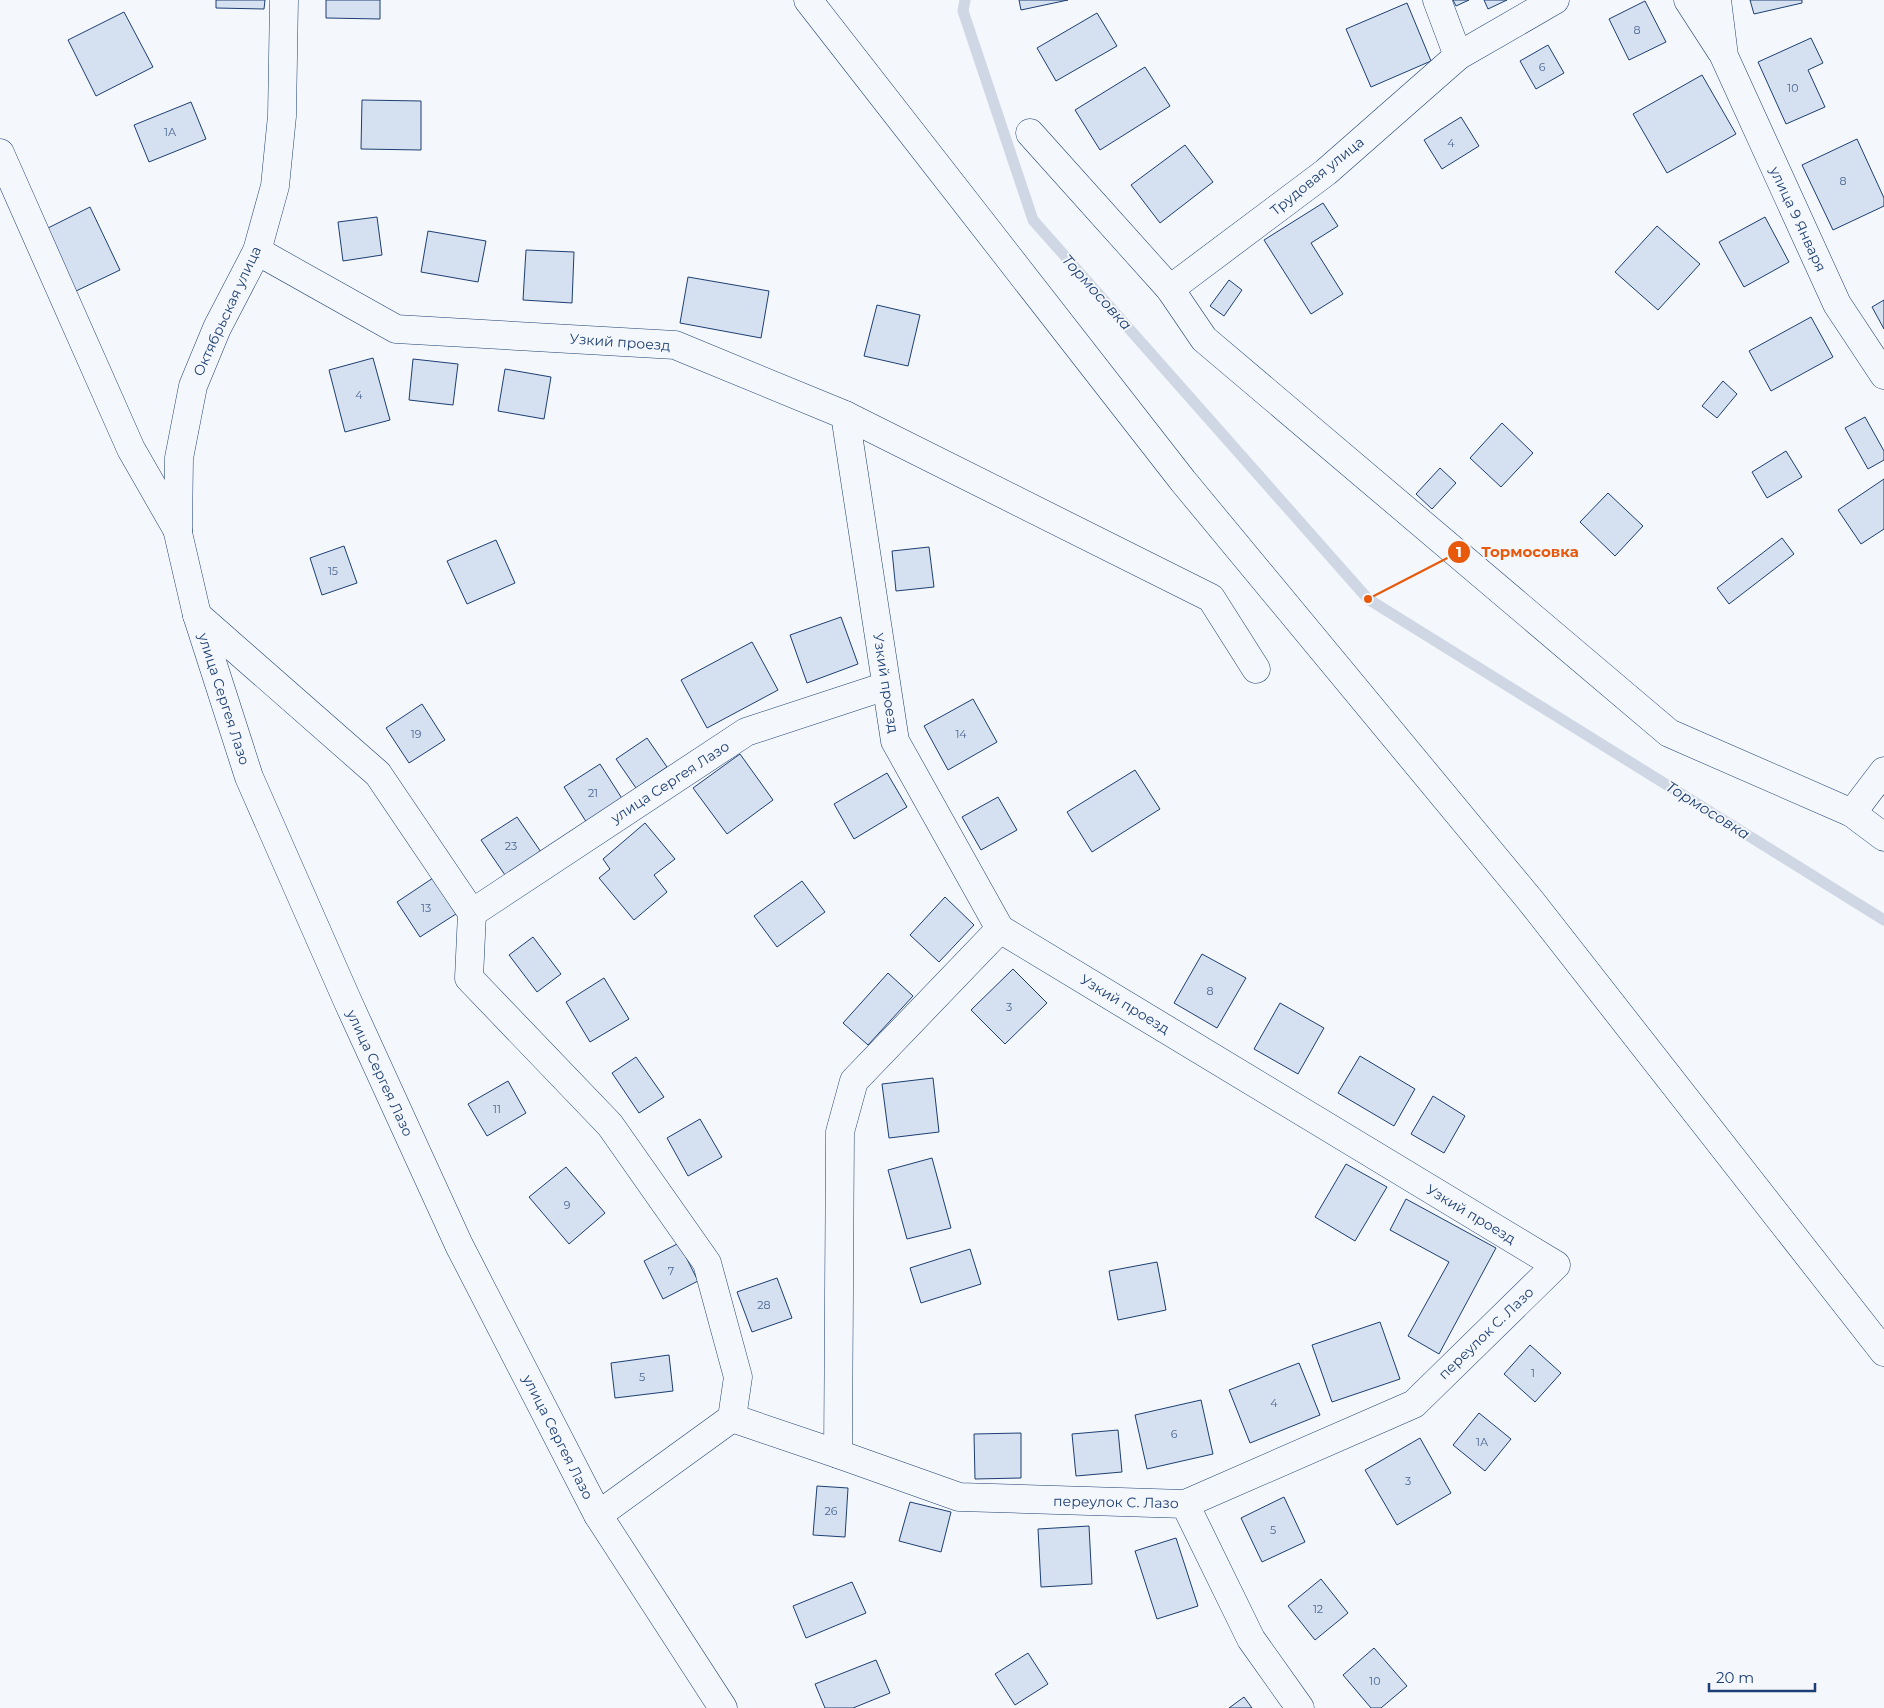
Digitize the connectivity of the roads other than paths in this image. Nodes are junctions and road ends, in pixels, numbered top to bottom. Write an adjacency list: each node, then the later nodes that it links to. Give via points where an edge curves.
1 (284, 0): 11 (street, Октябрьская улица, via 282,116 275,186)
2 (808, 0): 25 (street, via 1183,481 1530,900)
3 (1437, 0): 7 (street)
4 (1554, 0): 7 (street, Трудовая улица)
5 (1688, 0): 8 (street, улица 9 Января)
6 (1717, 0): 8 (street, улица 9 Января)
7 (1458, 56): 12 (street, Трудовая улица, via 1326,172)
8 (1724, 56): 13 (street, улица 9 Января, via 1837,304)
9 (1030, 133): 12 (street)
10 (0, 153): 15 (street, via 131,449)
11 (256, 251): 14 (street, Узкий проезд, via 396,329 675,345); 15 (street, Октябрьская улица, via 217,328 193,386 179,458)
12 (1170, 289): 20 (street, via 1204,339 1669,733)
13 (1884, 375)
14 (845, 415): 17 (street, via 1211,598); 18 (street, Узкий проезд)
15 (178, 533): 16 (street, улица Сергея Лазо)
16 (197, 615): 22 (street, улица Сергея Лазо, via 378,774); 29 (street, улица Сергея Лазо, via 249,777 348,1002 459,1245)
17 (1256, 669)
18 (886, 686): 22 (street, улица Сергея Лазо, via 746,732); 23 (street, Узкий проезд, via 895,741)
19 (1884, 771): 20 (street)
20 (1852, 813): 21 (street)
21 (1884, 836)
22 (472, 913): 26 (street, via 469,978 610,1125 707,1263 738,1377)
23 (1000, 929): 24 (street, Узкий проезд); 27 (street, via 854,1081 840,1132)
24 (1556, 1265): 28 (street, переулок С. Лазо, via 1414,1404)
25 (1884, 1352)
26 (732, 1418): 27 (street, переулок С. Лазо); 29 (street, улица Сергея Лазо)
27 (838, 1454): 28 (street, переулок С. Лазо, via 959,1498)
28 (1184, 1504): 31 (street, via 1251,1639)
29 (598, 1515): 30 (street, улица Сергея Лазо)
30 (723, 1708)
31 (1300, 1708)

